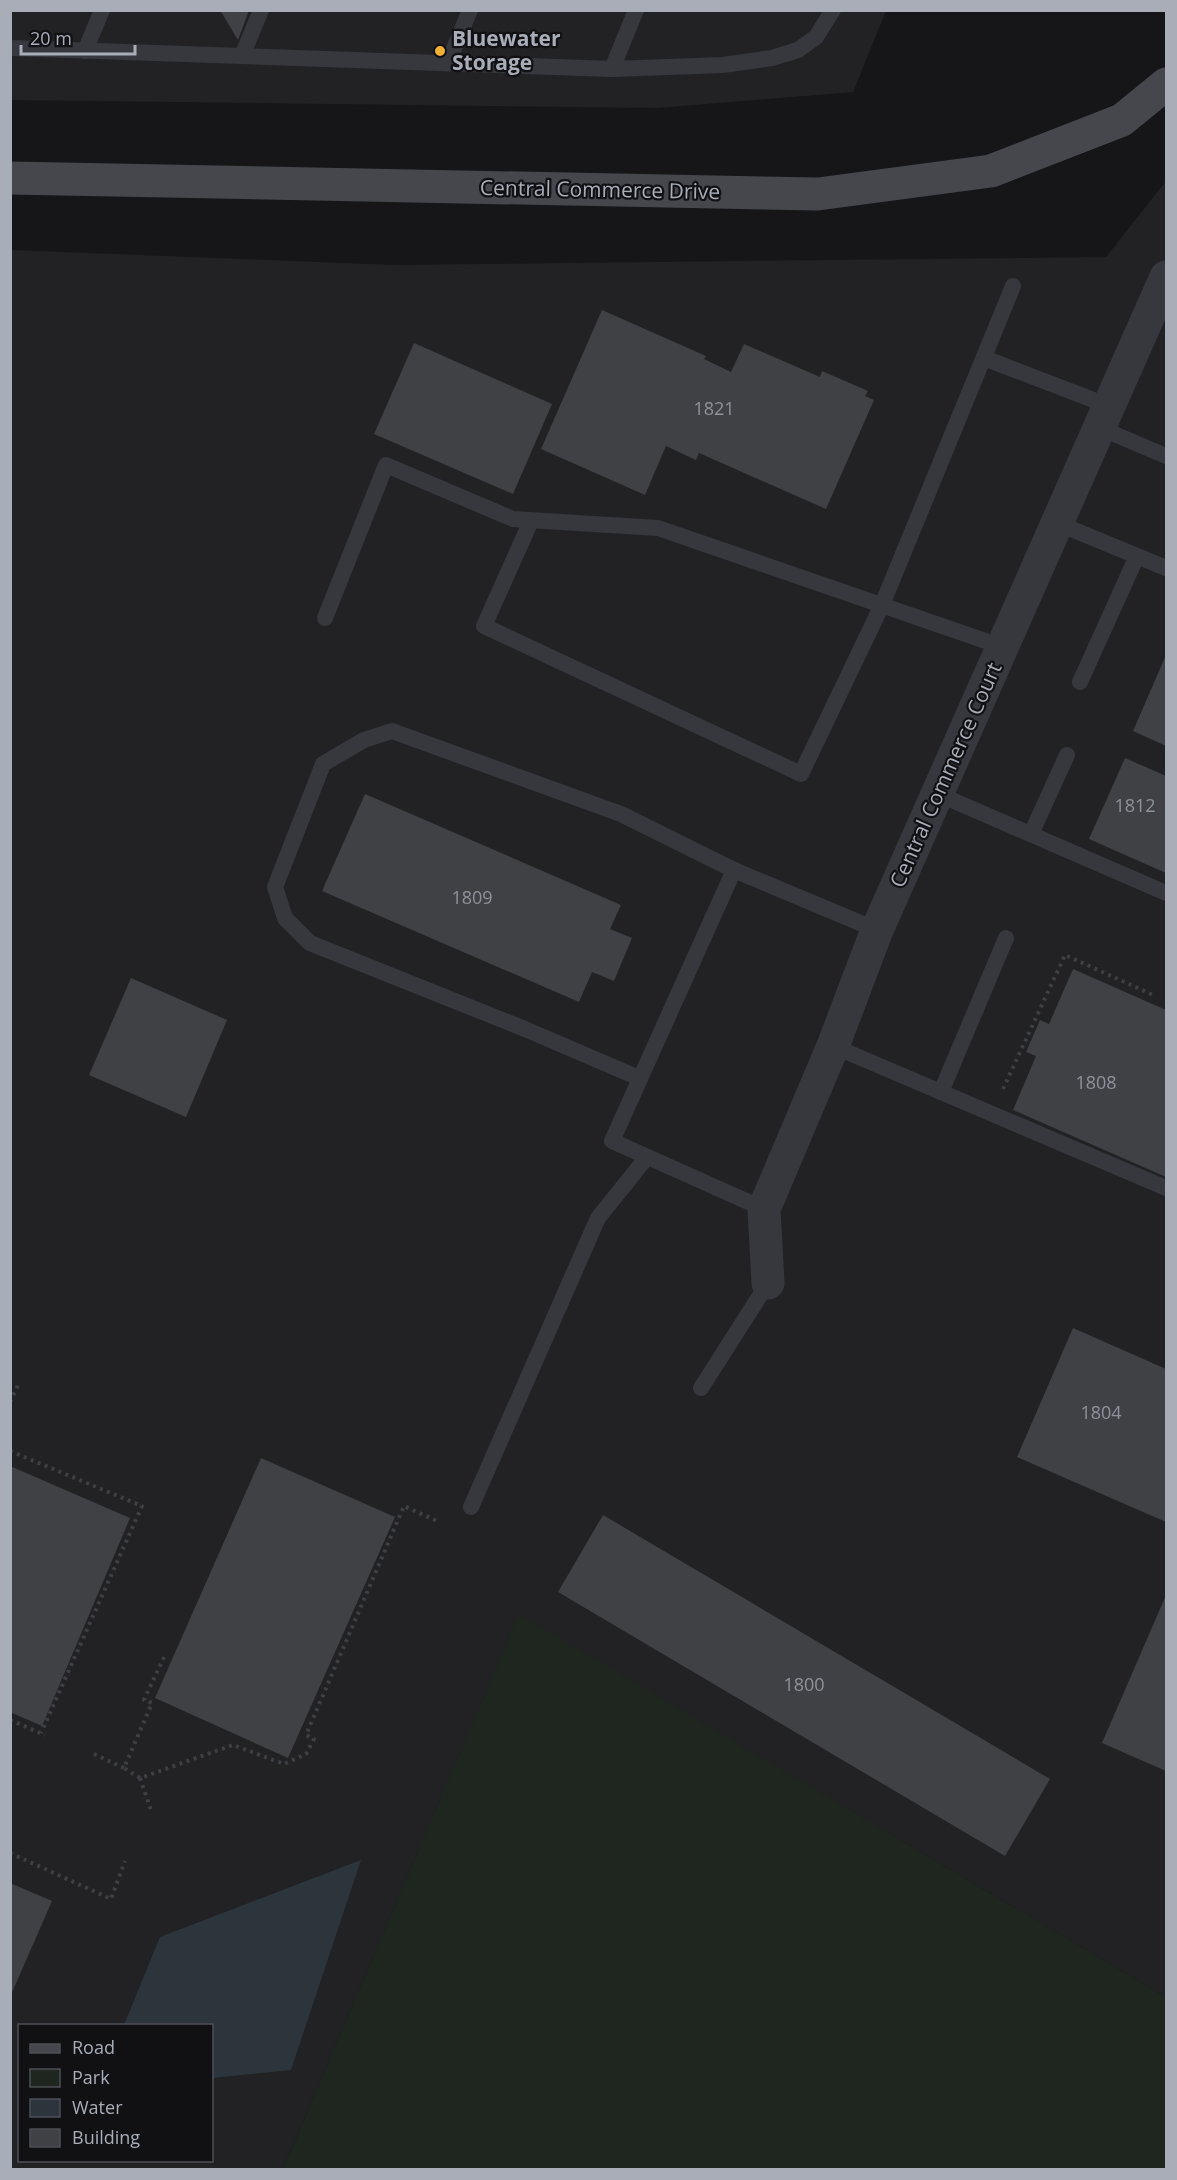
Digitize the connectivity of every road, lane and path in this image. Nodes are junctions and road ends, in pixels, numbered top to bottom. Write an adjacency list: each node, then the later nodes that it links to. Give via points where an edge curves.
1 (102, 10): 7 (lane)
2 (261, 10): 8 (lane)
3 (470, 10): 9 (lane)
4 (636, 10): 10 (lane)
5 (833, 10): 10 (lane, via 816,37 798,50 772,58 723,65)
6 (10, 48): 7 (lane)
7 (85, 51): 8 (lane)
8 (242, 56): 9 (lane)
9 (448, 63): 10 (lane)
10 (612, 69)
11 (1167, 84): 12 (street, Central Commerce Drive, via 1122,120 991,171 818,194)
12 (10, 178)
13 (1167, 277): 16 (street, Central Commerce Court)
14 (1013, 286): 15 (lane)
15 (984, 358): 16 (lane); 22 (lane)
16 (1104, 417): 17 (lane); 19 (street, Central Commerce Court)
17 (1167, 456)
18 (531, 521): 22 (lane, via 658,528); 22 (lane, via 484,626 801,774); 23 (lane, via 513,519 386,465)
19 (1057, 523): 20 (lane); 24 (street, Central Commerce Court)
20 (1137, 556): 21 (lane); 25 (lane)
21 (1167, 568)
22 (882, 605): 24 (lane)
23 (325, 618)
24 (1003, 647): 27 (street, Central Commerce Court)
25 (1080, 682)
26 (1067, 755): 28 (lane)
27 (938, 794): 28 (lane); 31 (street, Central Commerce Court)
28 (1031, 834): 30 (lane)
29 (734, 870): 31 (lane); 35 (lane); 35 (lane, via 621,814 392,731 363,740 323,764 275,887 285,918 310,943)
30 (1167, 893)
31 (877, 930): 34 (street, Central Commerce Court)
32 (1006, 938): 36 (lane)
33 (1153, 995): 37 (path, via 1065,955)
34 (833, 1046): 36 (lane); 40 (street, Central Commerce Court)
35 (639, 1078): 38 (lane, via 612,1141)
36 (941, 1092): 37 (lane)
37 (992, 1114): 39 (lane)
38 (647, 1157): 40 (lane); 46 (lane, via 598,1218)
39 (1167, 1188)
40 (764, 1209): 41 (street, Central Commerce Court)
41 (768, 1283): 43 (lane)
42 (19, 1383): 44 (path)
43 (701, 1388)
44 (10, 1402)
45 (10, 1451): 49 (path, via 142,1506 43,1734)
46 (471, 1507)
47 (437, 1521): 52 (path, via 404,1506 306,1735 314,1739 306,1754 284,1764 233,1745)
48 (164, 1657): 51 (path, via 144,1700 152,1703)
49 (10, 1720)
50 (94, 1754): 51 (path)
51 (124, 1768): 52 (path)
52 (140, 1778): 53 (path)
53 (152, 1812)
54 (10, 1853): 55 (path, via 111,1899)
55 (125, 1861)

